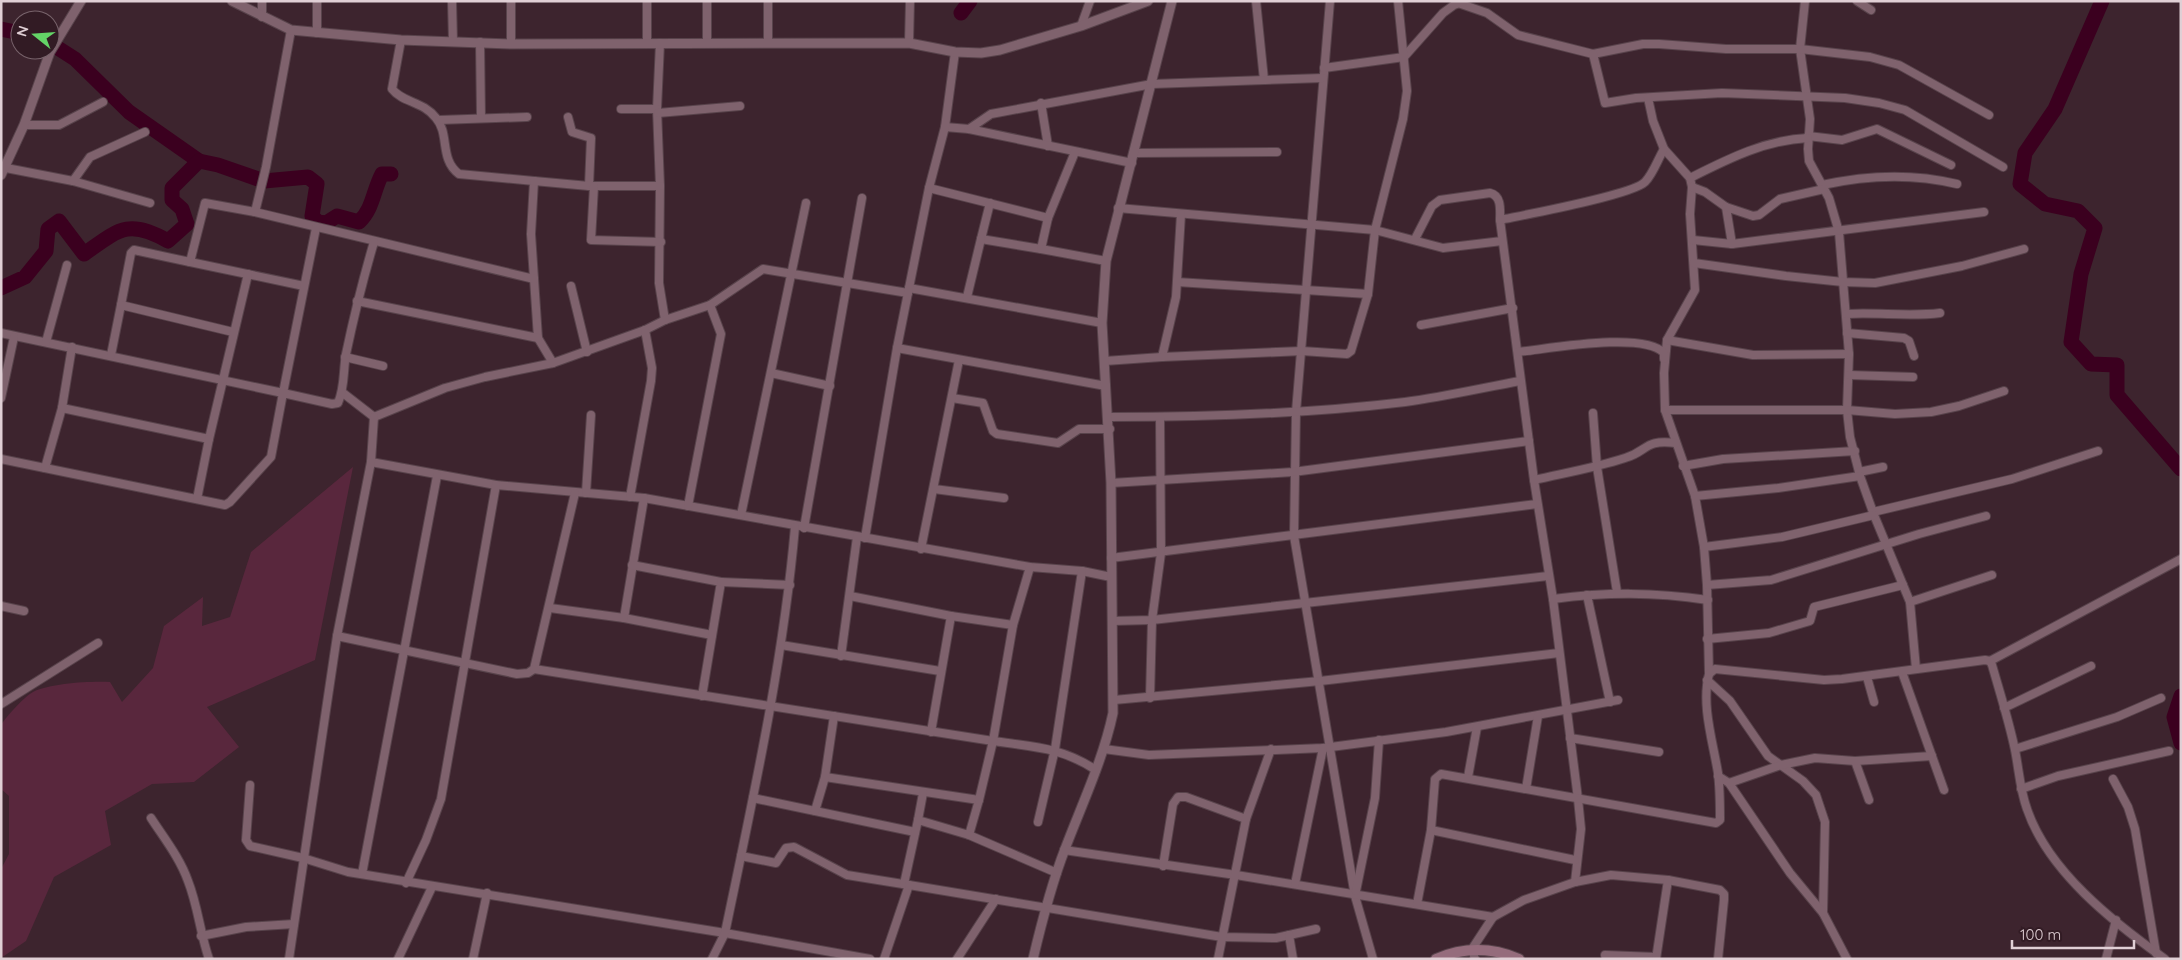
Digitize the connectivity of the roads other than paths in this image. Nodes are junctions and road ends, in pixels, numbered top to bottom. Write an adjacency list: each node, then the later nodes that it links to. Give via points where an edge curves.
1 (81, 1): 54 (street, via 50,52)
2 (232, 1): 21 (street)
3 (262, 1): 21 (street)
4 (317, 1): 24 (street)
5 (452, 1): 26 (street)
6 (511, 1): 32 (street)
7 (647, 1): 33 (street)
8 (707, 1): 29 (street)
9 (768, 1): 30 (street)
10 (910, 1): 31 (street)
11 (1090, 1): 22 (street)
12 (1148, 1): 22 (street)
13 (1172, 1): 41 (street)
14 (1256, 1): 40 (street)
15 (1330, 1): 38 (street)
16 (1398, 1): 37 (street)
17 (1805, 1): 34 (street)
18 (1857, 1): 20 (street)
19 (1462, 2): 36 (street, via 1487,13 1518,35); 37 (street, via 1443,13)
20 (1871, 10)
21 (262, 18): 23 (street)
22 (1081, 26): 35 (street, via 1000,50)
23 (291, 30): 24 (street); 83 (street)
24 (317, 34): 25 (street)
25 (401, 40): 26 (street); 53 (street, via 392,88 396,94 427,107)
26 (453, 42): 27 (street)
27 (480, 42): 32 (street); 52 (street)
28 (660, 43): 29 (street); 33 (street); 48 (street)
29 (707, 43): 30 (street)
30 (768, 43): 31 (street)
31 (909, 43): 35 (street)
32 (511, 44): 33 (street)
33 (648, 44)
34 (1800, 49): 36 (street, via 1643,44); 42 (street); 49 (street, via 1862,56 1899,65)
35 (955, 52): 55 (street)
36 (1593, 54): 43 (street, via 1605,103)
37 (1404, 57): 38 (street); 90 (street, via 1407,91 1403,119)
38 (1324, 68): 39 (street)
39 (1324, 78): 40 (street); 88 (street)
40 (1264, 80): 41 (street)
41 (1152, 84): 45 (street); 63 (street)
42 (1807, 97): 43 (street, via 1722,93); 58 (street); 66 (street, via 1844,98 1906,110)
43 (1648, 98): 60 (street)
44 (103, 102): 54 (street, via 59,125)
45 (1041, 103): 56 (street, via 991,114); 59 (street)
46 (740, 106): 48 (street)
47 (621, 109): 48 (street)
48 (658, 111): 73 (street)
49 (1989, 115)
50 (527, 117): 52 (street)
51 (568, 117): 72 (street, via 572,132 591,138)
52 (481, 118): 53 (street)
53 (439, 120): 70 (street, via 451,167 459,174)
54 (24, 125): 67 (street)
55 (945, 127): 56 (street); 76 (street)
56 (969, 129): 59 (street)
57 (145, 132): 69 (street, via 90,156)
58 (1808, 137): 65 (street, via 1842,140 1877,129); 68 (street, via 1773,143 1726,160); 75 (street, via 1809,161)
59 (1048, 146): 61 (street)
60 (1664, 149): 68 (street); 87 (street, via 1645,182 1633,189)
61 (1074, 152): 64 (street); 86 (street)
62 (1276, 152): 63 (street)
63 (1134, 153): 64 (street)
64 (1132, 163): 82 (street)
65 (1951, 165)
66 (2003, 167)
67 (3, 170): 69 (street)
68 (1690, 178): 74 (street)
69 (73, 180): 78 (street)
70 (534, 181): 72 (street); 107 (street, via 531,234)
71 (1957, 184): 75 (street, via 1931,178 1875,177 1853,178)
72 (592, 186): 73 (street); 97 (street, via 591,240)
73 (660, 186): 97 (street)
74 (1692, 187): 81 (street, via 1706,192); 94 (street, via 1690,214)
75 (1823, 187): 81 (street, via 1780,200 1759,215); 91 (street)
76 (929, 188): 80 (street); 113 (street)
77 (862, 198): 108 (street)
78 (150, 203)
79 (806, 203): 106 (street)
80 (990, 203): 86 (street); 92 (street)
81 (1726, 207): 98 (street)
82 (1118, 208): 85 (street); 101 (street)
83 (255, 212): 89 (street); 102 (street, via 205,203)
84 (1984, 212): 91 (street)
85 (1181, 214): 88 (street); 109 (street)
86 (1048, 218): 99 (street)
87 (1500, 220): 93 (street, via 1499,198 1495,194 1440,200 1432,206); 95 (street)
88 (1312, 225): 90 (street); 114 (street)
89 (316, 228): 96 (street); 111 (street)
90 (1375, 230): 93 (street); 115 (street)
91 (1839, 232): 98 (street); 110 (street)
92 (980, 239): 99 (street); 116 (street)
93 (1415, 239): 95 (street, via 1443,248)
94 (1693, 240): 98 (street); 103 (street)
95 (1502, 241): 120 (street)
96 (374, 242): 107 (street); 117 (street)
97 (661, 242): 123 (street, via 659,283)
98 (1732, 244)
99 (1041, 249): 101 (street)
100 (2024, 249): 110 (street, via 1962,266 1875,282)
101 (1106, 261): 124 (street)
102 (190, 262): 105 (street); 118 (street, via 134,250)
103 (1694, 263): 110 (street); 132 (street, via 1695,290)
104 (67, 266): 133 (street)
105 (248, 274): 111 (street); 127 (street)
106 (790, 275): 108 (street); 119 (street, via 763,269); 149 (street)
107 (534, 279): 131 (street)
108 (847, 282): 113 (street); 154 (street)
109 (1177, 282): 114 (street); 143 (street)
110 (1843, 282): 122 (street)
111 (304, 286): 157 (street)
112 (572, 286): 136 (street)
113 (908, 290): 116 (street); 135 (street)
114 (1307, 290): 115 (street); 137 (street)
115 (1368, 294): 137 (street, via 1351,351 1342,354)
116 (967, 297): 124 (street)
117 (357, 300): 131 (street); 142 (street)
118 (121, 305): 127 (street); 140 (street)
119 (710, 305): 123 (street); 198 (street, via 721,334)
120 (1513, 308): 125 (street); 138 (street)
121 (1940, 313): 122 (street, via 1917,316)
122 (1846, 314): 129 (street)
123 (665, 320): 126 (street)
124 (1102, 323): 145 (street)
125 (1421, 325)
126 (645, 330): 136 (street); 193 (street, via 652,381)
127 (233, 332): 152 (street)
128 (1, 333): 130 (street)
129 (1847, 333): 139 (street); 141 (street, via 1904,338 1909,341)
130 (14, 337): 133 (street); 159 (street)
131 (538, 338): 146 (street)
132 (1667, 340): 139 (street, via 1753,355); 147 (street)
133 (46, 342): 134 (street)
134 (72, 347): 140 (street); 161 (street)
135 (897, 348): 144 (street); 206 (street)
136 (586, 352): 146 (street)
137 (1302, 352): 143 (street); 164 (street)
138 (1518, 352): 147 (street, via 1610,342 1633,343 1658,348 1664,353); 153 (street)
139 (1849, 354): 150 (street)
140 (111, 355): 152 (street)
141 (1914, 356)
142 (345, 357): 148 (street); 158 (street)
143 (1162, 357): 145 (street)
144 (959, 360): 155 (street); 160 (street)
145 (1104, 361): 155 (street)
146 (553, 363): 167 (street, via 445,388)
147 (1665, 364): 162 (street)
148 (383, 366)
149 (771, 374): 154 (street); 200 (street)
150 (1849, 375): 151 (street); 163 (street)
151 (1913, 377)
152 (224, 380): 157 (street); 171 (street)
153 (1520, 381): 164 (street, via 1406,402); 172 (street)
154 (830, 386): 203 (street)
155 (1106, 386): 168 (street)
156 (2004, 391): 163 (street, via 1930,412 1895,414)
157 (283, 392): 158 (street, via 332,404 338,403); 196 (street, via 273,448 266,465 225,505)
158 (343, 393): 167 (street)
159 (1, 398)
160 (952, 398): 170 (street, via 983,403 997,434 1058,443 1079,429); 189 (street)
161 (62, 408): 171 (street); 181 (street)
162 (1666, 410): 163 (street); 173 (street)
163 (1847, 410): 174 (street)
164 (1296, 412): 169 (street); 182 (street)
165 (1593, 412): 179 (street)
166 (591, 415): 191 (street)
167 (374, 417): 177 (street)
168 (1109, 417): 169 (street); 170 (street)
169 (1160, 417): 185 (street)
170 (1110, 428): 187 (street)
171 (209, 439): 196 (street)
172 (1528, 441): 182 (street); 186 (street)
173 (1676, 443): 178 (street); 179 (street, via 1660,441 1646,445 1629,458)
174 (1854, 451): 178 (street, via 1723,459); 183 (street)
175 (2098, 451): 199 (street, via 2012,479)
176 (1, 459): 181 (street)
177 (371, 462): 184 (street); 239 (street)
178 (1683, 466): 192 (street)
179 (1597, 467): 186 (street); 223 (street)
180 (1883, 467): 183 (street)
181 (45, 468): 196 (street)
182 (1293, 472): 185 (street); 204 (street)
183 (1859, 474): 192 (street, via 1778,488); 199 (street)
184 (437, 476): 188 (street); 243 (street)
185 (1162, 480): 187 (street); 210 (street)
186 (1534, 480): 197 (street)
187 (1111, 483): 211 (street)
188 (496, 485): 190 (street); 247 (street)
189 (934, 489): 195 (street); 209 (street)
190 (576, 493): 191 (street); 231 (street)
191 (586, 493): 193 (street)
192 (1695, 496): 208 (street)
193 (630, 497): 194 (street)
194 (644, 498): 198 (street); 213 (street)
195 (1004, 498)
196 (197, 499)
197 (1537, 504): 204 (street); 217 (street)
198 (688, 506): 200 (street)
199 (1873, 513): 207 (street); 208 (street, via 1782,537)
200 (741, 515): 202 (street)
201 (1986, 516): 207 (street)
202 (795, 527): 203 (street); 220 (street)
203 (804, 528): 205 (street)
204 (1294, 536): 210 (street); 229 (street)
205 (857, 537): 206 (street); 225 (street)
206 (865, 538): 209 (street)
207 (1886, 546): 221 (street, via 1771,580); 222 (street)
208 (1704, 548): 221 (street)
209 (921, 549): 214 (street)
210 (1161, 553): 211 (street); 235 (street)
211 (1111, 558): 218 (street)
212 (2181, 559): 246 (street)
213 (632, 565): 219 (street); 234 (street)
214 (1030, 567): 215 (street); 237 (street)
215 (1082, 571): 218 (street); 273 (street)
216 (1992, 575): 228 (street)
217 (1548, 576): 226 (street); 229 (street)
218 (1111, 577): 236 (street)
219 (721, 582): 220 (street); 238 (street)
220 (790, 585): 242 (street)
221 (1708, 585): 227 (street)
222 (1903, 585): 228 (street); 240 (street, via 1814,607 1810,621 1775,631)
223 (1617, 592): 224 (street); 227 (street)
224 (1587, 595): 226 (street); 264 (street, via 1614,701)
225 (850, 596): 233 (street); 245 (street)
226 (1553, 599): 244 (street)
227 (1708, 600): 240 (street)
228 (1910, 602): 250 (street)
229 (1306, 603): 235 (street); 255 (street)
230 (1, 606): 232 (street)
231 (550, 608): 234 (street); 249 (street)
232 (24, 611)
233 (951, 616): 237 (street); 251 (street)
234 (624, 618): 238 (street)
235 (1152, 620): 236 (street); 257 (street)
236 (1112, 621): 259 (street)
237 (1013, 626): 271 (street)
238 (712, 635): 256 (street)
239 (337, 636): 243 (street); 307 (street)
240 (1707, 639): 253 (street)
241 (98, 643): 261 (street)
242 (781, 645): 245 (street); 262 (street)
243 (405, 652): 247 (street); 311 (street)
244 (1559, 653): 255 (street); 264 (street)
245 (841, 656): 251 (street)
246 (1990, 661): 250 (street); 263 (street)
247 (464, 664): 249 (street, via 517,674); 315 (street, via 441,799)
248 (2091, 666): 263 (street)
249 (534, 669): 256 (street)
250 (1916, 669): 252 (street)
251 (940, 671): 268 (street)
252 (1902, 672): 254 (street); 279 (street)
253 (1708, 677): 254 (street, via 1718,669 1824,680); 281 (street, via 1730,701 1768,756); 283 (street, via 1708,715)
254 (1867, 677): 260 (street)
255 (1320, 682): 257 (street); 272 (street)
256 (702, 696): 262 (street)
257 (1150, 698): 259 (street)
258 (2161, 698): 276 (street)
259 (1114, 700): 274 (street)
260 (1874, 702)
261 (1, 704)
262 (772, 705): 265 (street); 293 (street)
263 (2004, 708): 276 (street)
264 (1566, 711): 266 (street); 269 (street)
265 (834, 716): 268 (street); 284 (street)
266 (1538, 716): 267 (street); 289 (street)
267 (1477, 727): 270 (street); 285 (street)
268 (931, 732): 271 (street)
269 (1570, 738): 278 (street); 294 (street)
270 (1379, 740): 272 (street); 320 (street, via 1375,798)
271 (993, 742): 273 (street); 295 (street)
272 (1327, 748): 275 (street); 316 (street); 320 (street)
273 (1055, 749): 282 (street, via 1077,757); 301 (street)
274 (1104, 749): 275 (street, via 1149,755); 282 (street)
275 (1271, 749): 299 (street)
276 (2015, 749): 290 (street)
277 (2169, 751): 290 (street, via 2058,776)
278 (1659, 752)
279 (1932, 756): 280 (street); 291 (street)
280 (1855, 761): 281 (street, via 1815,758); 296 (street)
281 (1781, 765): 287 (street); 324 (street, via 1803,780 1816,795 1825,822)
282 (1096, 770): 305 (street)
283 (1718, 776): 287 (street); 294 (street, via 1720,820 1716,823)
284 (825, 777): 292 (street); 297 (street)
285 (1468, 777): 289 (street); 302 (street, via 1437,776)
286 (2113, 780): 333 (street, via 2135,828)
287 (1729, 784): 324 (street, via 1790,873)
288 (250, 785): 307 (street, via 246,840 250,846)
289 (1526, 789): 294 (street)
290 (2021, 789): 326 (street, via 2037,832 2053,858)
291 (1944, 790)
292 (923, 793): 295 (street); 300 (street)
293 (753, 798): 297 (street); 306 (street)
294 (1578, 799): 308 (street, via 1581,828)
295 (979, 800): 304 (street)
296 (1869, 800)
297 (815, 811): 303 (street)
298 (151, 818): 331 (street, via 189,881)
299 (1246, 819): 309 (street, via 1178,797); 312 (street)
300 (918, 820): 303 (street); 304 (street)
301 (1038, 822)
302 (1430, 830): 308 (street); 322 (street)
303 (915, 832): 317 (street)
304 (969, 835): 310 (street)
305 (1064, 850): 309 (street); 310 (street)
306 (741, 856): 317 (street, via 776,863 786,848 794,847 847,875); 329 (street)
307 (303, 858): 311 (street); 327 (street)
308 (1576, 860): 314 (street)
309 (1163, 866): 312 (street)
310 (1057, 873): 323 (street)
311 (362, 874): 315 (street)
312 (1236, 875): 316 (street); 332 (street)
313 (1668, 880): 314 (street, via 1611,875); 336 (street); 351 (street, via 1720,890 1724,894)
314 (1575, 882): 325 (street, via 1524,900)
315 (406, 883): 318 (street)
316 (1295, 884): 320 (street)
317 (906, 885): 321 (street); 343 (street)
318 (432, 887): 319 (street); 339 (street)
319 (487, 893): 329 (street); 340 (street)
320 (1355, 896): 322 (street); 348 (street)
321 (996, 899): 323 (street); 344 (street)
322 (1417, 904): 325 (street)
323 (1045, 907): 332 (street); 345 (street)
324 (1823, 913): 352 (street)
325 (1492, 917): 334 (street)
326 (2116, 920): 333 (street); 353 (street)
327 (294, 924): 331 (street, via 246,927); 338 (street)
328 (1316, 929): 330 (street)
329 (725, 932): 341 (street); 342 (street)
330 (1289, 935): 332 (street, via 1258,939); 347 (street)
331 (201, 936): 337 (street)
332 (1222, 937): 346 (street)
333 (2156, 953): 354 (street)
334 (1473, 954): 349 (main road); 350 (main road, via 1493,951)
335 (1604, 955): 336 (street)
336 (1656, 958)
337 (209, 959)
338 (289, 959)
339 (398, 959)
340 (473, 959)
341 (712, 959)
342 (870, 959)
343 (884, 959)
344 (957, 959)
345 (1034, 959)
346 (1218, 959)
347 (1293, 959)
348 (1373, 959)
349 (1436, 959)
350 (1519, 959)
351 (1718, 959)
352 (1847, 959)
353 (2106, 959)
354 (2165, 959)

